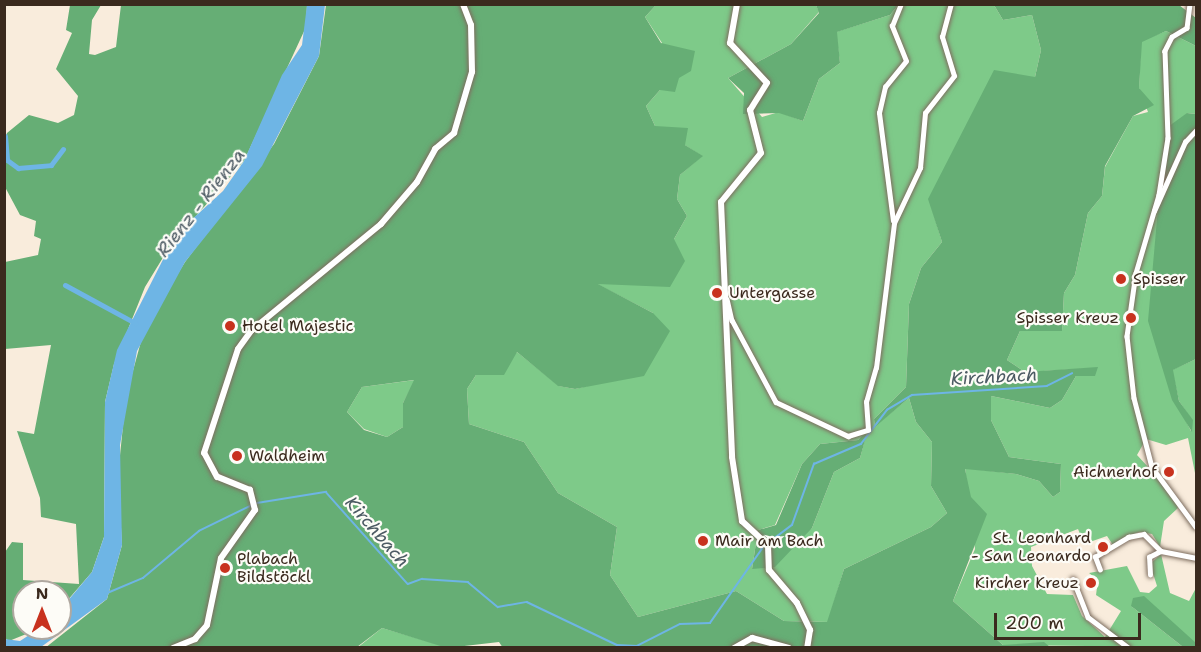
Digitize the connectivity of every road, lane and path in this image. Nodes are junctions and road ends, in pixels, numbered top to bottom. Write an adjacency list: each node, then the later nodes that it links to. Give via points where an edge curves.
1 (463, 4): 16 (street, via 471,25 472,72 454,133 435,149 417,182 381,224 252,330 238,349 204,453 217,477 250,490 255,510 221,558 207,625 195,639)
2 (737, 4): 9 (street, via 730,43 767,83 750,110 762,153 721,202)
3 (901, 4): 8 (street, via 892,26 906,61 885,87 879,112)
4 (951, 4): 8 (street, via 942,37 953,81 925,113 920,168)
5 (1190, 4): 7 (street, via 1187,28 1172,37 1165,51 1170,118)
6 (1197, 130): 7 (street, via 1185,142)
7 (1151, 216): 10 (street, via 1127,326 1132,386 1152,467)
8 (894, 223): 9 (street, via 876,368 866,402 868,430 859,437 804,419 776,402 732,320)
9 (722, 288): 19 (street, via 732,457 746,528 768,545 769,570 797,603 810,630)
10 (1197, 527)
11 (1161, 551): 12 (street); 13 (street, via 1144,534 1128,537 1095,557); 14 (street, via 1149,557)
12 (1197, 558)
13 (1100, 570)
14 (1150, 575)
15 (1073, 579): 20 (street, via 1088,617)
16 (173, 648)
17 (734, 648): 18 (street, via 752,638)
18 (789, 648)
19 (807, 648)
20 (1129, 648)

